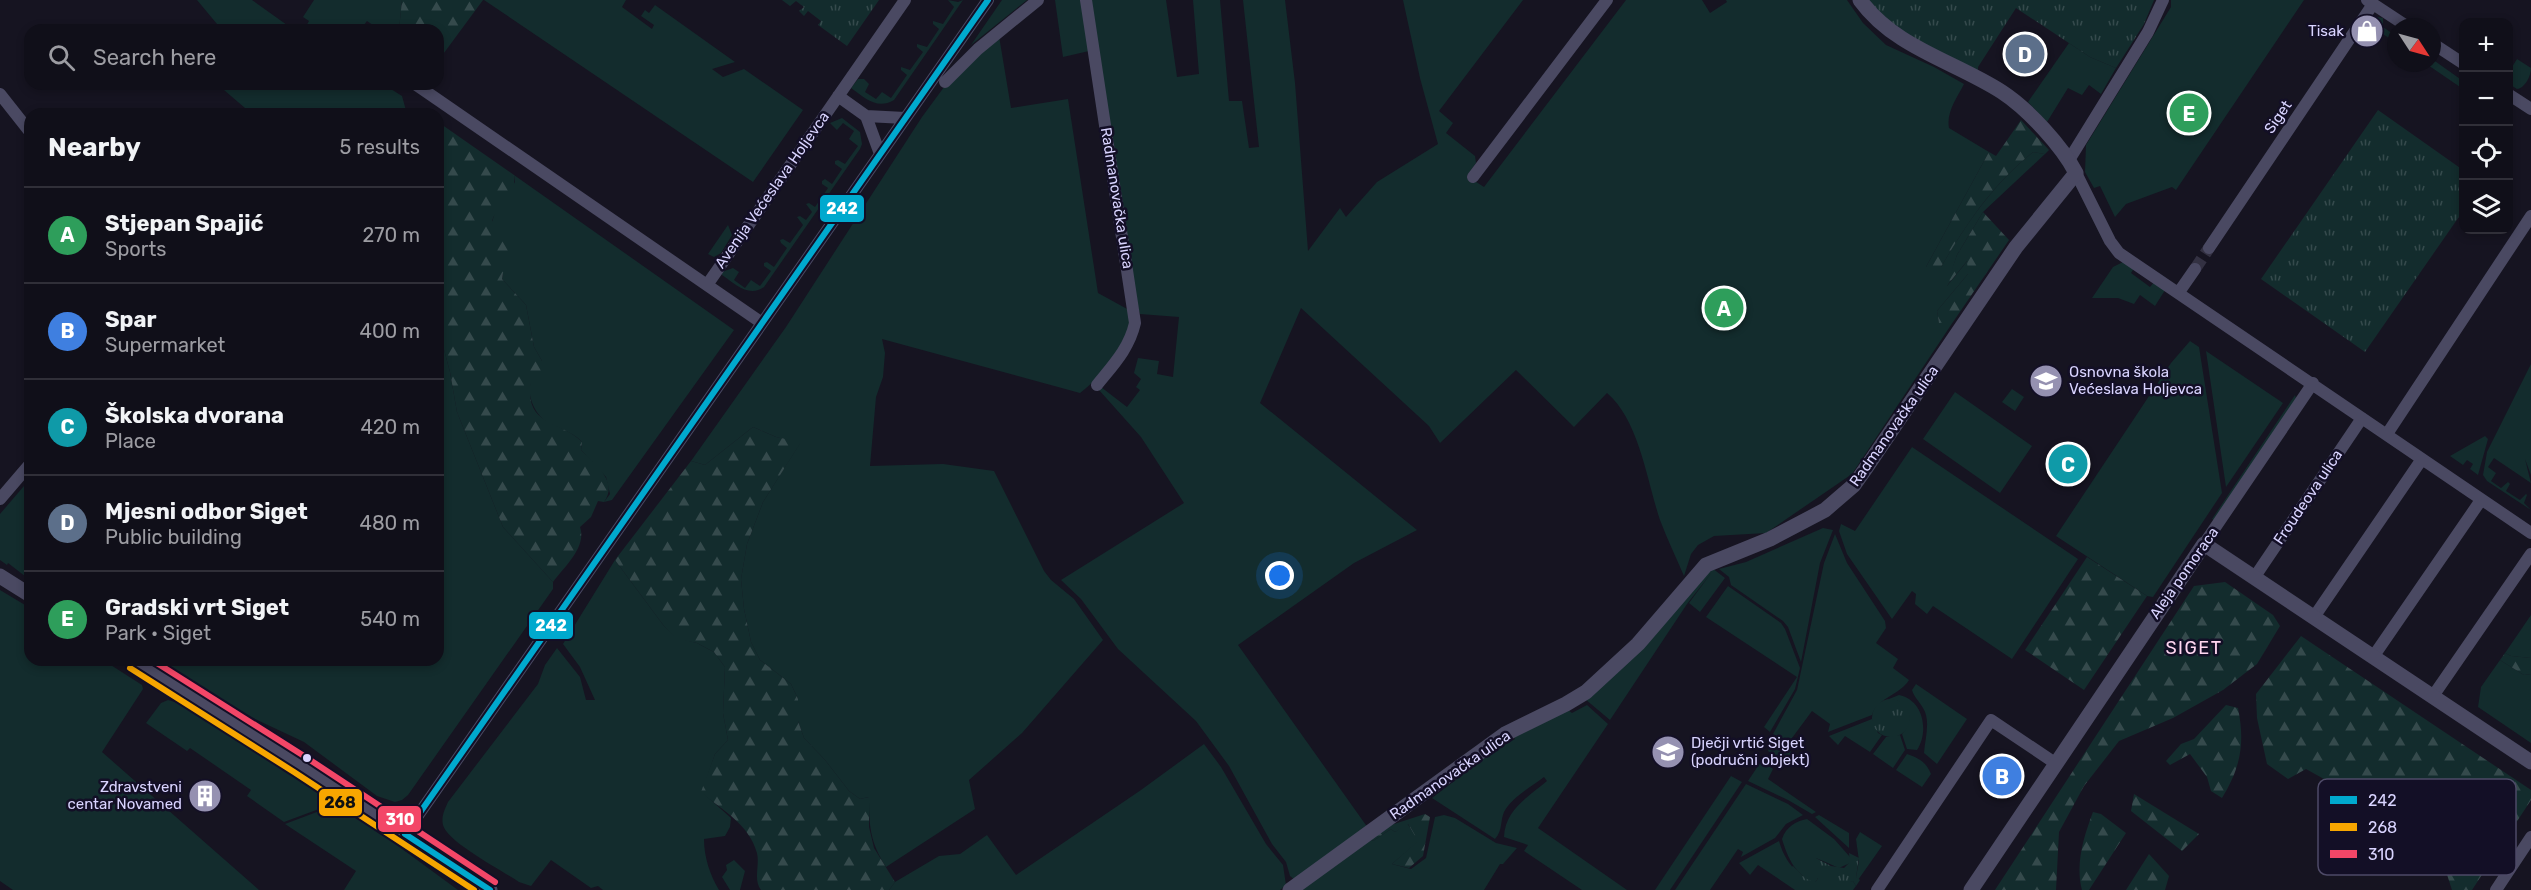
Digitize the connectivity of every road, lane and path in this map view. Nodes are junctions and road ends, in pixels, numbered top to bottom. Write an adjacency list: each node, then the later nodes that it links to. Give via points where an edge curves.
1 (905, 0): 15 (street, Avenija Većeslava Holjevca)
2 (988, 0): 19 (street)
3 (1038, 0): 12 (street)
4 (1086, 0): 31 (street, Radmanovačka ulica, via 1136,323 1124,353)
5 (1607, 0): 23 (street)
6 (1860, 0): 22 (street, via 1908,44 2006,95 2056,142)
7 (2163, 0): 22 (street)
8 (2370, 2): 9 (street, Siget); 25 (street, Siget)
9 (2394, 18)
10 (2441, 49): 11 (street)
11 (2459, 61)
12 (945, 82)
13 (424, 90): 27 (street)
14 (0, 94): 20 (street)
15 (837, 96): 18 (street, Avenija Većeslava Holjevca); 27 (street, Avenija Većeslava Holjevca)
16 (2513, 97): 17 (street)
17 (2531, 109)
18 (866, 116): 19 (street); 21 (street)
19 (905, 118): 21 (street)
20 (24, 124)
21 (880, 154): 29 (street)
22 (2072, 167): 28 (street, via 2119,253); 55 (street, Radmanovačka ulica, via 1849,490 1802,524 1706,565 1638,644 1586,692 1505,734)
23 (1473, 177)
24 (2531, 216): 33 (street)
25 (2209, 248)
26 (2195, 269): 28 (street)
27 (707, 285): 29 (street)
28 (2179, 291): 30 (street)
29 (762, 323): 50 (street)
30 (2313, 383): 32 (street); 39 (street, Aleja pomoraca)
31 (1097, 385)
32 (2362, 417): 33 (street); 42 (street, Froudeova ulica)
33 (2387, 434): 34 (street)
34 (2422, 459): 37 (street); 44 (street)
35 (24, 471): 36 (street)
36 (0, 499)
37 (2481, 500): 38 (street); 45 (street)
38 (2531, 533)
39 (2204, 544): 42 (street); 49 (street, Aleja pomoraca)
40 (2531, 554): 47 (street)
41 (0, 576): 43 (street)
42 (2254, 578): 44 (street)
43 (24, 591)
44 (2314, 617): 45 (street)
45 (2373, 657): 47 (street)
46 (144, 666): 50 (street)
47 (2433, 696): 48 (street)
48 (2531, 762)
49 (2055, 763): 56 (street, via 1991,720); 57 (street, Aleja pomoraca)
50 (405, 834): 54 (street)
51 (2531, 837): 52 (street)
52 (2516, 860)
53 (2506, 875): 58 (street)
54 (490, 890)
55 (1290, 890)
56 (1878, 890)
57 (1971, 890)
58 (2496, 890)

